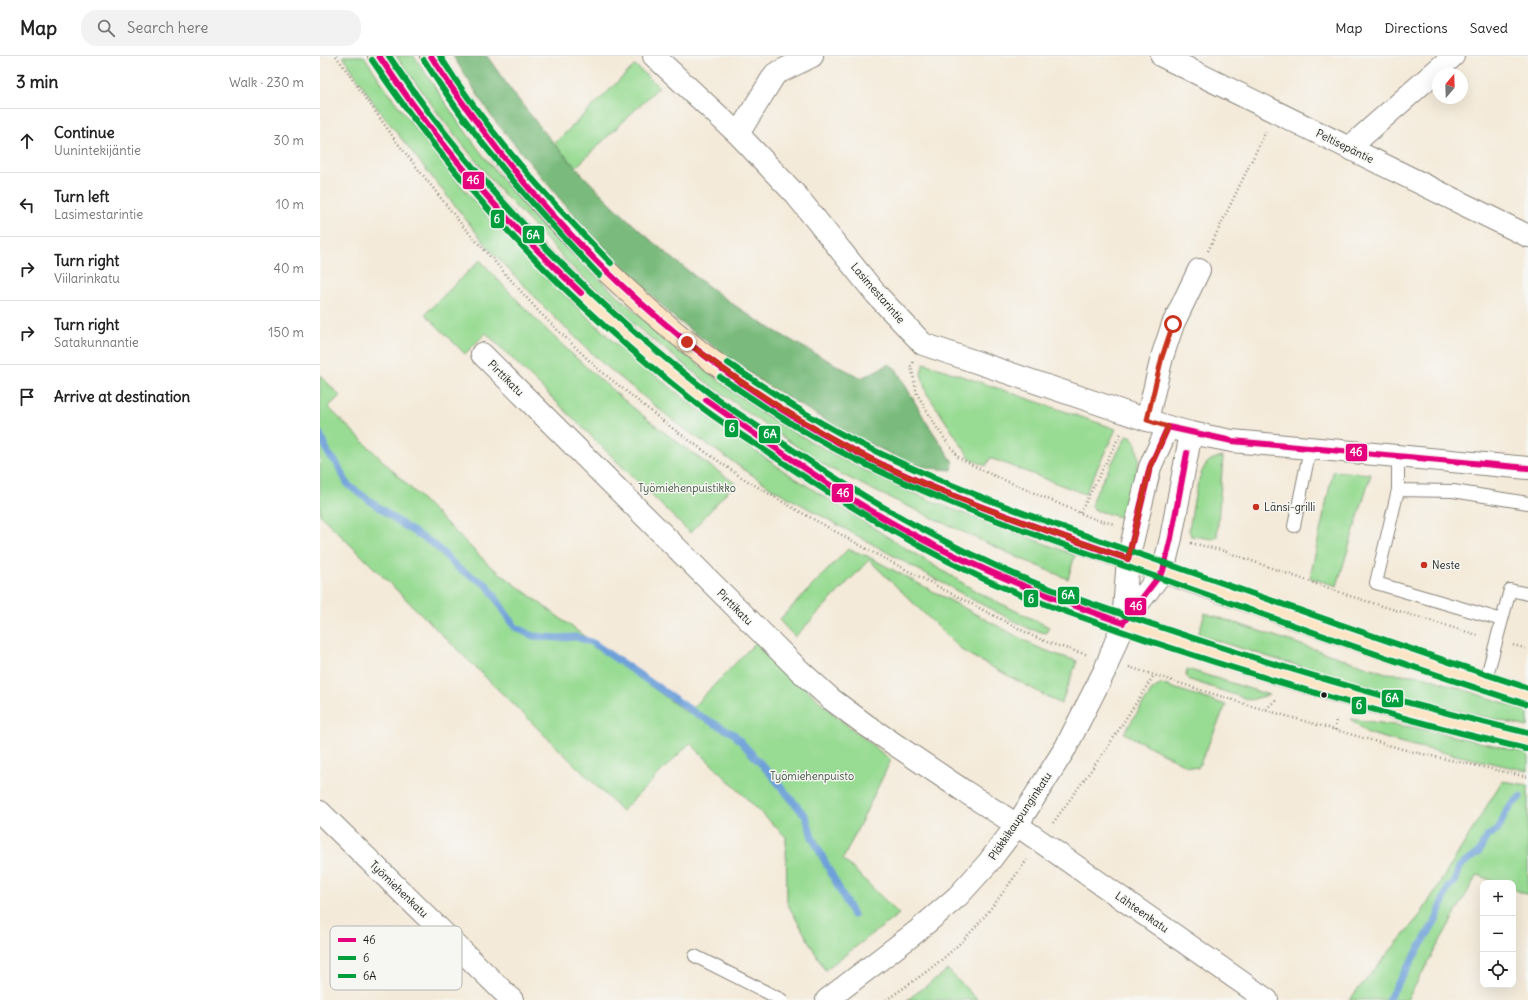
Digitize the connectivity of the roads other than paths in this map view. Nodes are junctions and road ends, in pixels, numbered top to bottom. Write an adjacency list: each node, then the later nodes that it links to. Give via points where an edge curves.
1 (380, 56): 25 (main road, via 429,124 480,188 528,241 623,333 703,398 819,478 914,534 991,573)
2 (431, 56): 21 (main road, via 502,157 555,218 646,307 722,369 783,410 901,473 947,493)
3 (654, 56): 7 (street, Lasimestarintie)
4 (812, 56): 7 (street, via 775,74)
5 (1453, 56): 8 (street)
6 (1165, 57): 8 (street, Peltisepäntie)
7 (738, 134): 12 (street, Lasimestarintie, via 796,195 876,294 924,344)
8 (1348, 148): 9 (street, Peltisepäntie)
9 (1528, 236)
10 (1199, 270): 12 (street, via 1173,324)
11 (482, 354): 30 (street, Pirttikatu, via 831,699)
12 (1139, 418): 13 (street, Lasimestarintie)
13 (1168, 427): 14 (street, Lasimestarintie); 21 (street, via 1150,467)
14 (1190, 433): 15 (street, Lasimestarintie, via 1232,441); 22 (street)
15 (1310, 449): 16 (street, Lasimestarintie); 20 (lane)
16 (1398, 456): 17 (street, Lasimestarintie); 18 (lane)
17 (1528, 468)
18 (1398, 490): 19 (lane, via 1453,491); 24 (lane, via 1376,584)
19 (1528, 503)
20 (1294, 526)
21 (1128, 559): 22 (main road); 25 (street)
22 (1163, 571): 25 (street); 26 (main road)
23 (1528, 594): 24 (lane, via 1510,590)
24 (1502, 620): 26 (lane)
25 (1123, 623): 28 (main road, via 1340,693); 30 (street, Pläkkikaupunginkatu, via 1084,714)
26 (1485, 683): 27 (main road)
27 (1528, 696)
28 (1528, 741)
29 (320, 812): 31 (street, Työmiehenkatu)
30 (1017, 825): 36 (street, Pläkkikaupunginkatu, via 958,896 916,932); 37 (street, Lähteenkatu)
31 (436, 926)
32 (462, 951): 34 (street, Työmiehenkatu)
33 (695, 956): 35 (lane)
34 (512, 1000)
35 (782, 1000)
36 (827, 1000)
37 (1267, 1000)

